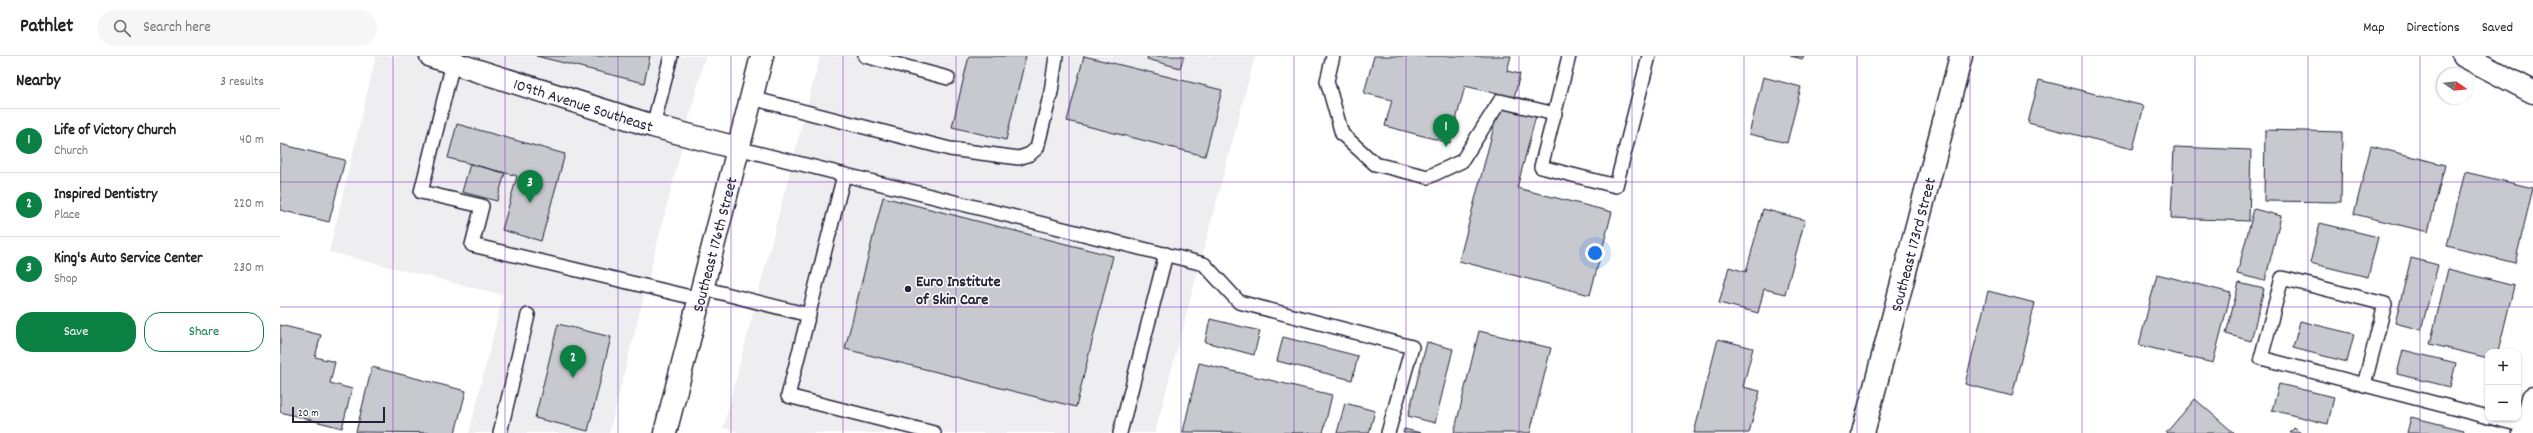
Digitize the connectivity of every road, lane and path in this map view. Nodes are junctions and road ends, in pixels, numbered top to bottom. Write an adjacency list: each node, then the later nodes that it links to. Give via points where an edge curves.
1 (431, 56): 11 (street, 109th Avenue Southeast)
2 (671, 56): 16 (lane)
3 (762, 56): 14 (street, Southeast 176th Street)
4 (866, 56): 12 (lane)
5 (1056, 56): 14 (lane, via 1051,92 1037,148 1030,154 1018,158 950,148)
6 (1333, 56): 15 (lane, via 1327,81 1342,134 1376,164 1428,177 1462,161 1500,101)
7 (1569, 56): 15 (lane)
8 (1649, 56): 15 (lane, via 1616,186 1542,167)
9 (1961, 56): 33 (street, Southeast 173rd Street)
10 (2464, 56): 13 (street)
11 (452, 63): 16 (street, 109th Avenue Southeast); 20 (lane, via 420,192 482,206 472,245)
12 (948, 78)
13 (2533, 92)
14 (751, 98): 17 (street, Southeast 176th Street)
15 (1555, 114)
16 (653, 126): 17 (street, 109th Avenue Southeast)
17 (737, 148): 18 (lane); 20 (street, Southeast 176th Street)
18 (844, 175): 19 (lane); 21 (lane)
19 (1166, 254): 31 (lane); 32 (lane, via 1204,264 1239,302 1412,347)
20 (701, 294): 21 (lane); 29 (street, Southeast 176th Street)
21 (808, 315): 30 (lane, via 788,396)
22 (528, 316): 28 (lane)
23 (2364, 385): 23 (lane, via 2261,358 2282,278 2385,304); 25 (lane)
24 (2533, 398): 27 (street)
25 (2485, 416)
26 (2501, 421): 27 (lane)
27 (2525, 430)
28 (500, 433)
29 (665, 433)
30 (934, 433)
31 (1120, 433)
32 (1388, 433)
33 (1863, 433)

